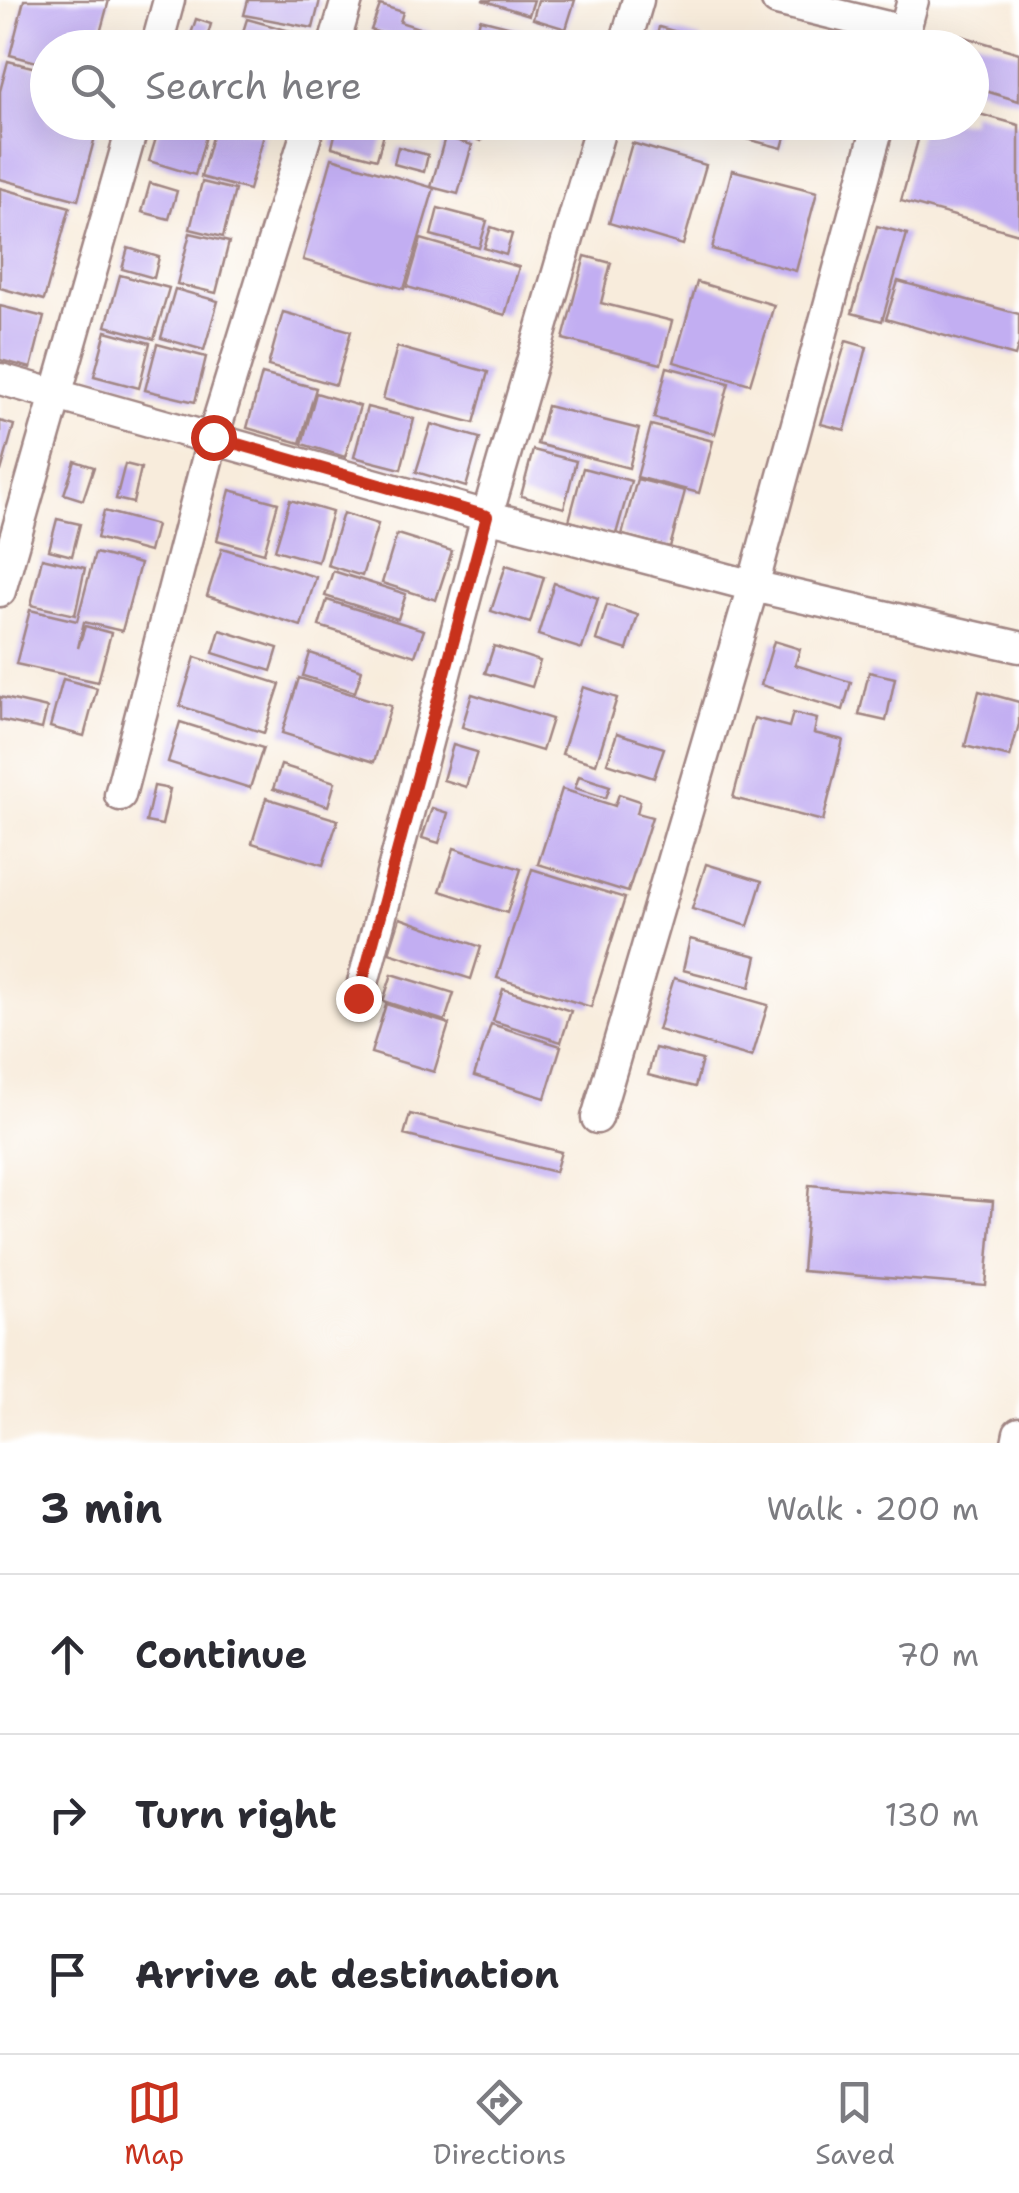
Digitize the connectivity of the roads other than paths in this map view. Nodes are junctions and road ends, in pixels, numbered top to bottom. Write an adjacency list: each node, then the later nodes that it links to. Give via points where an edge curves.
1 (170, 0): 6 (street)
2 (347, 0): 7 (street)
3 (638, 0): 8 (street)
4 (778, 0): 9 (street)
5 (913, 0): 10 (street)
6 (161, 30)
7 (338, 30)
8 (629, 30)
9 (873, 30)
10 (905, 30)
11 (129, 140): 16 (street)
12 (304, 140): 17 (street)
13 (597, 140): 18 (street)
14 (874, 140): 19 (street)
15 (0, 379): 16 (street)
16 (56, 394): 17 (street); 20 (street)
17 (213, 437): 18 (street); 22 (street)
18 (487, 516): 19 (street); 23 (street)
19 (753, 586): 21 (street); 24 (street)
20 (0, 590)
21 (1019, 647)
22 (120, 795)
23 (358, 998)
24 (597, 1118)
25 (1019, 1433): 26 (street)
26 (1018, 1443)

